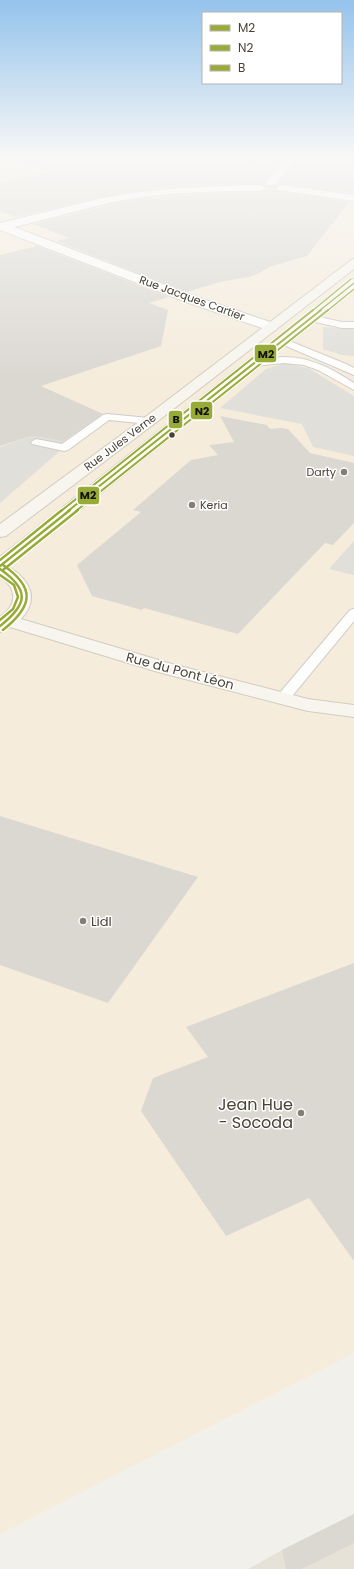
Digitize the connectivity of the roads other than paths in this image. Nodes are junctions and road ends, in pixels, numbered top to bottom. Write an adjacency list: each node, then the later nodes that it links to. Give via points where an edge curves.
1 (11, 230): 8 (street, Rue Jacques Cartier)
2 (354, 263): 8 (street, Rue Jules Verne)
3 (354, 283): 5 (street, Rue Jules Verne)
4 (336, 314): 5 (lane)
5 (315, 315): 7 (lane); 9 (street, Rue Jules Verne)
6 (351, 315): 7 (lane)
7 (352, 325)
8 (271, 327): 13 (street, Rue Jules Verne)
9 (282, 341): 10 (street, Rue Jules Verne); 11 (lane)
10 (255, 363): 12 (lane, via 303,361); 16 (street, Rue Jules Verne)
11 (354, 372)
12 (354, 387)
13 (149, 421): 14 (lane, via 108,417 64,448); 15 (street, Rue Jules Verne)
14 (36, 442)
15 (0, 532)
16 (0, 568): 18 (street, via 18,581 23,590 24,600 18,611)
17 (354, 613): 19 (lane)
18 (4, 624): 19 (street, Rue du Pont Léon)
19 (283, 698): 20 (street, Rue du Pont Léon)
20 (354, 711)

